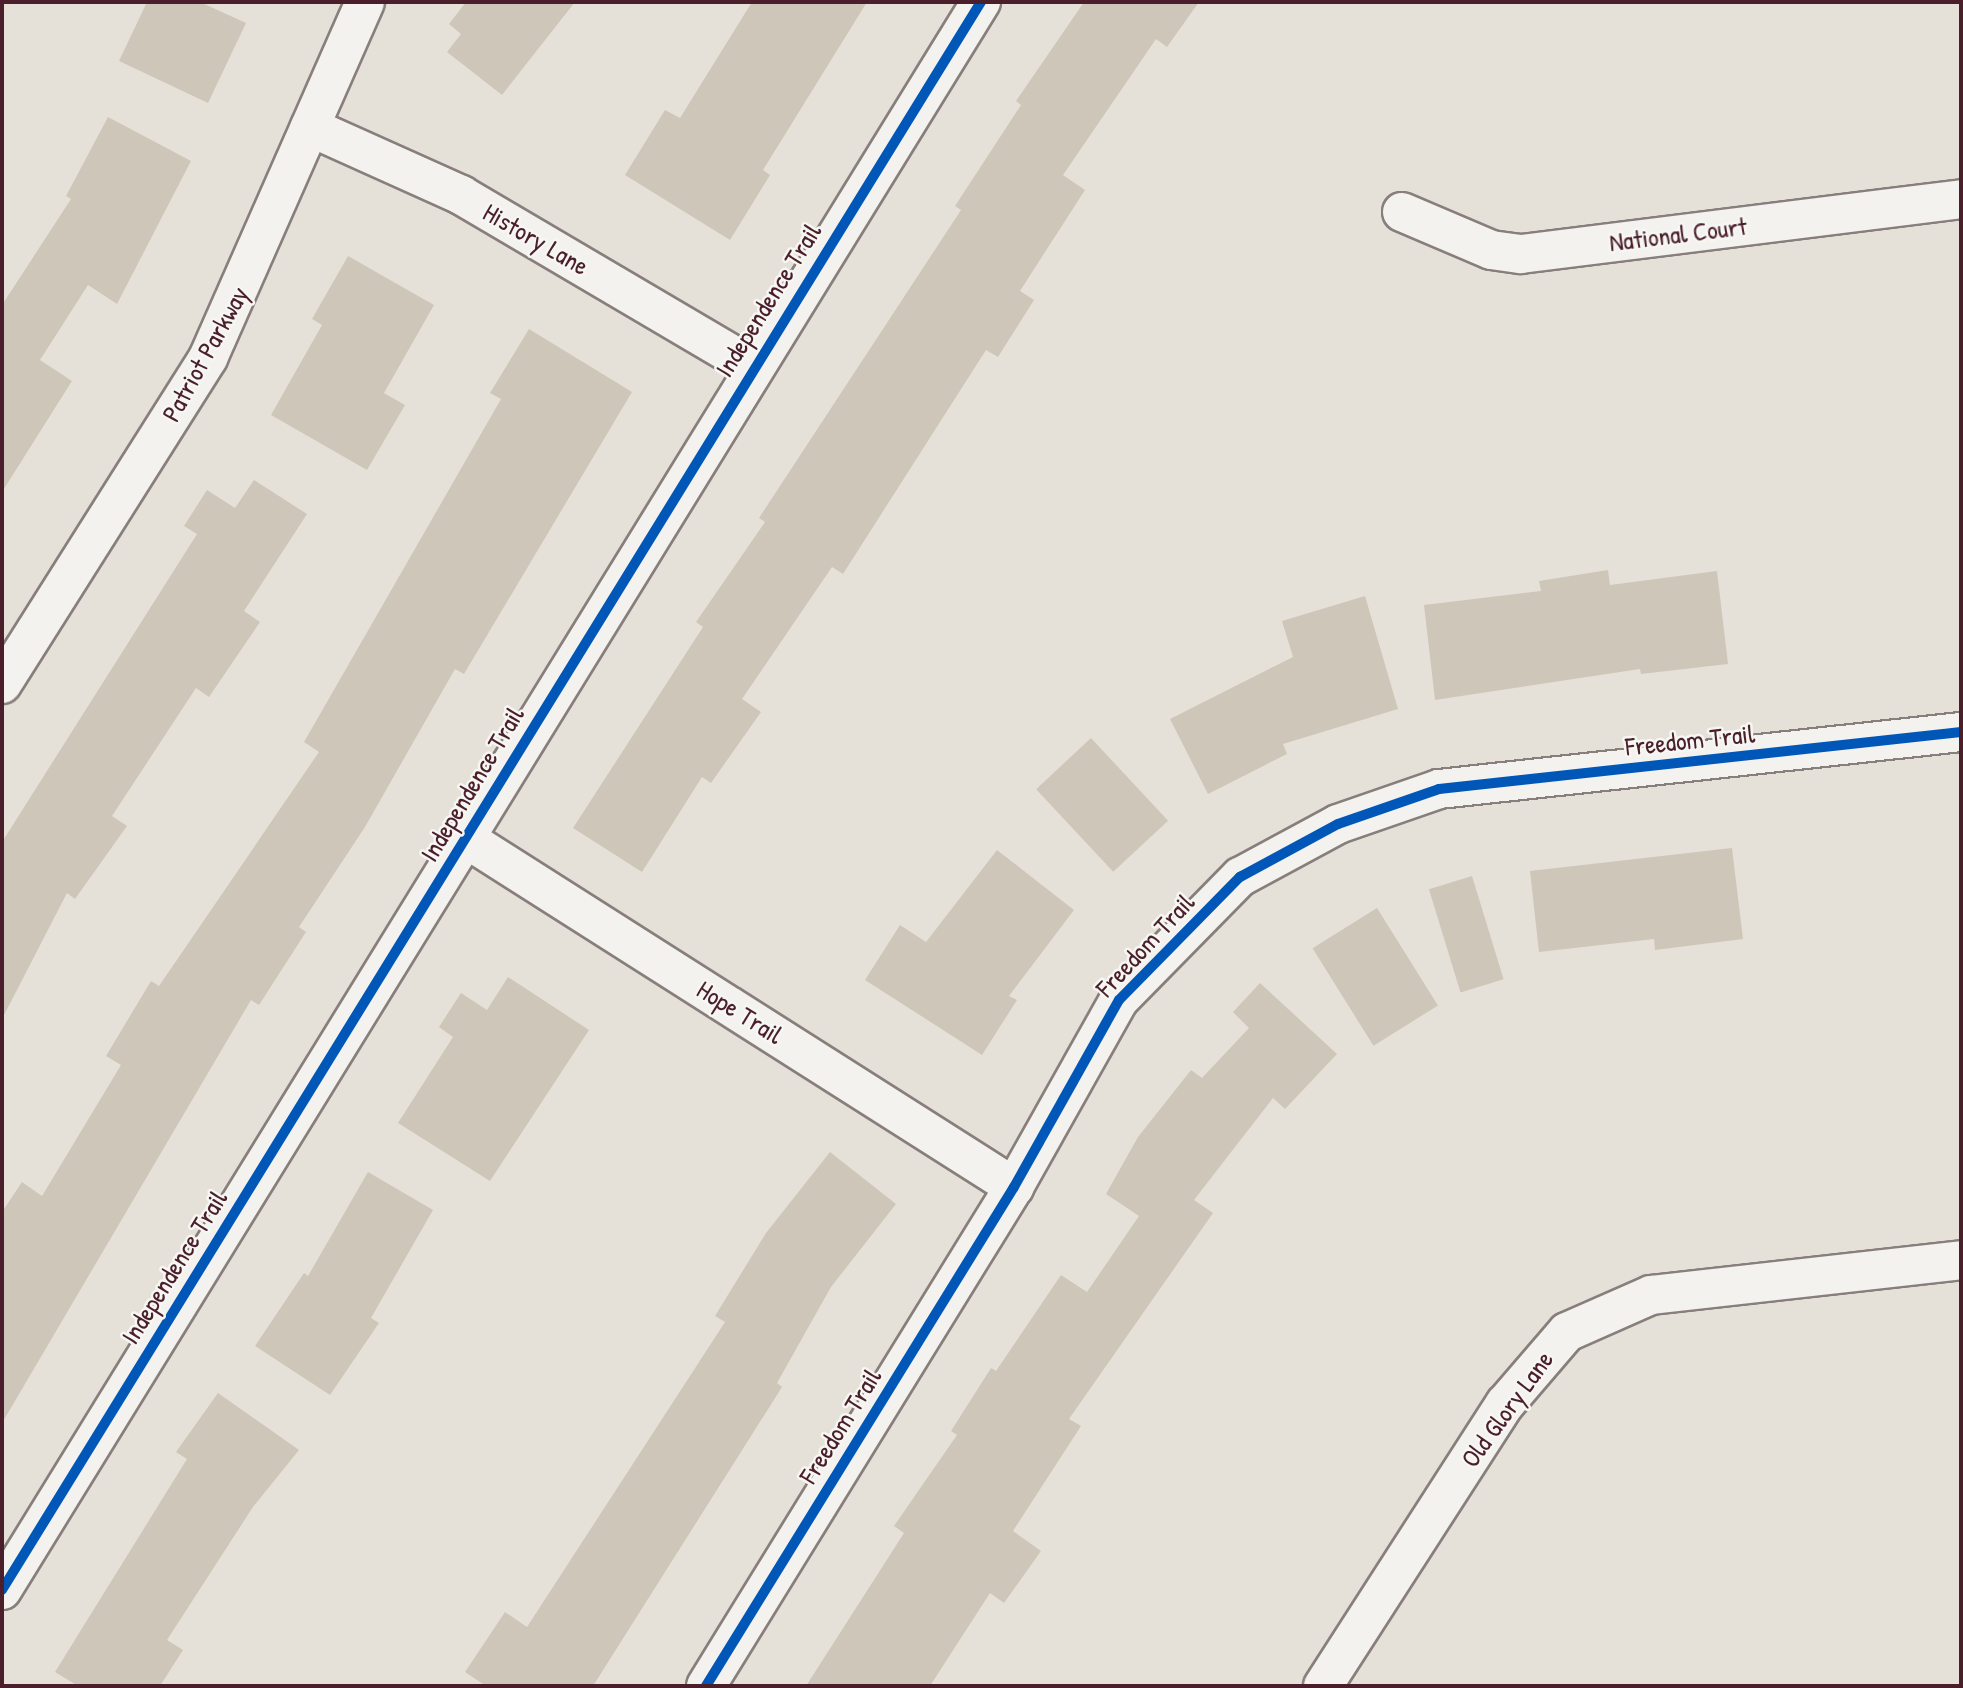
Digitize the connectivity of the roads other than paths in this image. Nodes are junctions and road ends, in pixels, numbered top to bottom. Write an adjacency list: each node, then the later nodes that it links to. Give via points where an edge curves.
1 (365, 2): 3 (street, Patriot Parkway)
2 (981, 2): 6 (street, Independence Trail)
3 (310, 127): 6 (street, History Lane, via 461,195); 7 (street, Patriot Parkway, via 208,358)
4 (1961, 200): 5 (street, National Court, via 1521,254 1491,250)
5 (1402, 212)
6 (753, 367): 9 (street, Independence Trail)
7 (2, 684)
8 (1961, 732): 10 (street, Freedom Trail, via 1439,789 1338,824 1240,877 1119,1000)
9 (465, 838): 10 (street, Hope Trail); 12 (street, Independence Trail)
10 (1014, 1186): 13 (street, Freedom Trail)
11 (1961, 1260): 14 (street, Old Glory Lane, via 1651,1295 1567,1332 1505,1404)
12 (2, 1590)
13 (706, 1686)
14 (1323, 1686)

